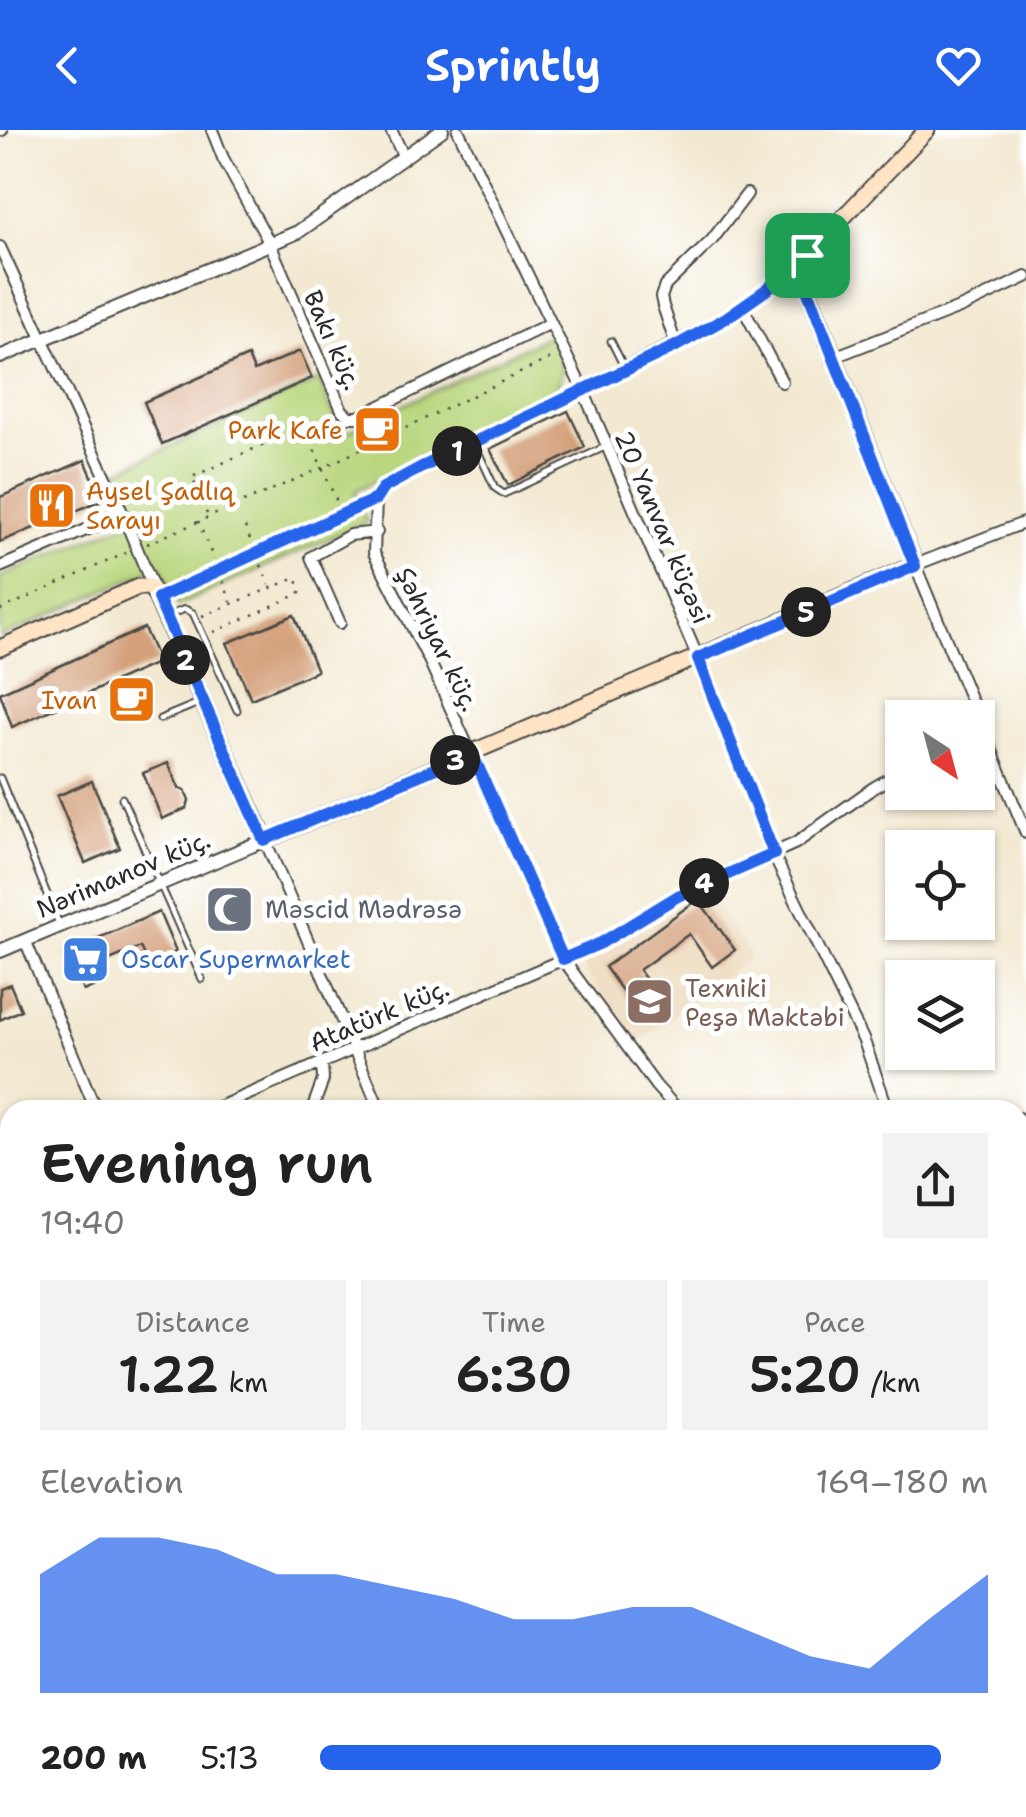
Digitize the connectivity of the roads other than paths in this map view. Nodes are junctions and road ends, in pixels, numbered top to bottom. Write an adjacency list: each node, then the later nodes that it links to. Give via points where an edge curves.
1 (212, 130): 8 (street, Bakı küç.)
2 (391, 130): 6 (street)
3 (442, 130): 6 (street)
4 (458, 130): 13 (street, 20 Yanvar küçəsi)
5 (926, 130): 10 (main road)
6 (403, 155): 8 (street, via 320,218)
7 (747, 194): 16 (street, via 665,286 661,297)
8 (270, 244): 13 (street, Bakı küç., via 349,417); 14 (street)
9 (0, 247): 14 (street)
10 (807, 255): 12 (street); 18 (main road, via 804,278)
11 (1026, 277): 18 (street)
12 (743, 308): 16 (street); 20 (street)
13 (551, 323): 21 (street, 20 Yanvar küçəsi)
14 (40, 339): 17 (street); 25 (street)
15 (611, 340): 19 (lane)
16 (676, 346): 19 (street)
17 (0, 357)
18 (834, 357): 28 (main road)
19 (626, 370): 21 (street)
20 (782, 382)
21 (583, 390): 22 (street); 23 (street, 20 Yanvar küçəsi)
22 (474, 442): 23 (lane, via 504,494); 24 (street)
23 (607, 446): 34 (street, 20 Yanvar küçəsi)
24 (380, 494): 27 (street, Şəhriyar küç.); 30 (street)
25 (116, 499): 29 (street, via 107,520); 30 (street)
26 (1026, 522): 28 (street)
27 (377, 532): 32 (street, via 350,536 311,557); 38 (street, Şəhriyar küç., via 374,553)
28 (915, 566): 34 (main road); 42 (street)
29 (0, 568)
30 (150, 592): 31 (main road); 33 (main road)
31 (166, 616): 35 (main road); 36 (lane, via 185,610 196,618)
32 (340, 623)
33 (0, 648)
34 (698, 658): 38 (main road); 44 (street, 20 Yanvar küçəsi)
35 (203, 701): 37 (lane); 43 (main road)
36 (237, 710)
37 (160, 720)
38 (472, 753): 43 (main road); 49 (street, Şəhriyar küç.)
39 (0, 778): 46 (lane)
40 (885, 781): 44 (street, Atatürk küç.)
41 (122, 798): 45 (lane)
42 (1026, 833)
43 (264, 840): 45 (street, Nərimanov küç.); 51 (street)
44 (774, 854): 49 (street, Atatürk küç., via 678,896); 58 (street, 20 Yanvar küçəsi, via 864,1041)
45 (158, 884): 46 (street, Nərimanov küç.); 50 (lane)
46 (59, 924): 47 (street, Nərimanov küç.)
47 (25, 940): 48 (street, Nərimanov küç.); 53 (street)
48 (0, 950)
49 (563, 959): 51 (street, Atatürk küç.); 57 (street, Şəhriyar küç.)
50 (202, 979)
51 (353, 1048): 52 (street, Atatürk küç.); 56 (street)
52 (322, 1062): 54 (street, Atatürk küç.); 55 (street)
53 (92, 1100)
54 (235, 1100)
55 (316, 1100)
56 (376, 1100)
57 (669, 1100)
58 (885, 1100)

